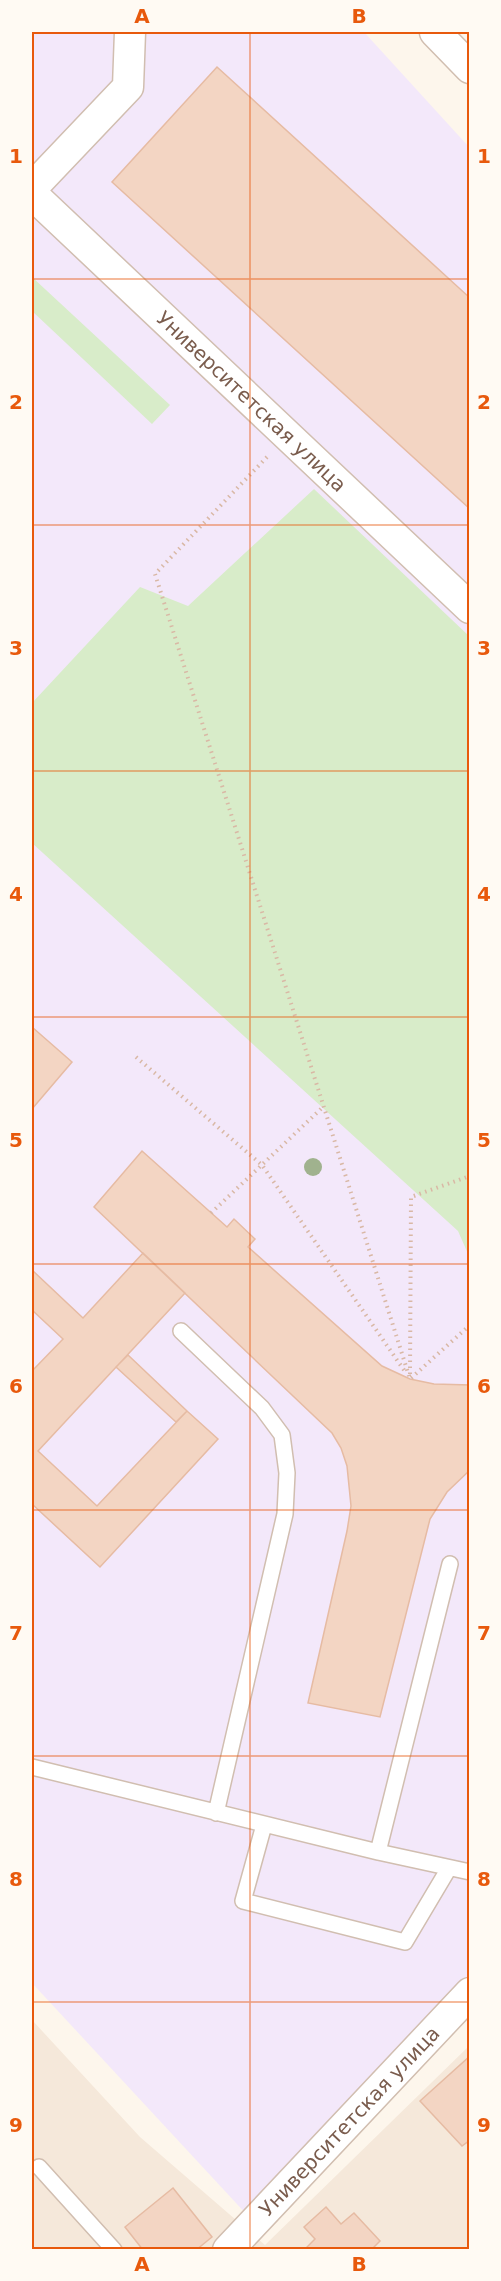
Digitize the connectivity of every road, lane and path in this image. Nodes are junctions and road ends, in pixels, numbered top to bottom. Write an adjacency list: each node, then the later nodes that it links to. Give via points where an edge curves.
1 (130, 32): 4 (street, via 128,87)
2 (435, 32): 3 (street)
3 (470, 68)
4 (32, 188)
5 (32, 194): 6 (street, Университетская улица)
6 (288, 434): 7 (street, Университетская улица); 9 (path, via 155,574)
7 (470, 608)
8 (136, 1057): 10 (path)
9 (323, 1107): 10 (path); 15 (path)
10 (262, 1165): 12 (path); 15 (path)
11 (470, 1176): 15 (path, via 411,1197)
12 (211, 1213)
13 (470, 1325): 15 (path)
14 (181, 1331): 18 (lane, via 262,1408 282,1435 287,1473 285,1514)
15 (410, 1379)
16 (450, 1564): 20 (lane)
17 (32, 1767): 18 (lane)
18 (216, 1813): 19 (lane)
19 (264, 1825): 20 (lane); 21 (lane, via 243,1901 405,1942)
20 (378, 1852): 21 (lane)
21 (449, 1868): 22 (lane)
22 (470, 1872)
23 (470, 1993): 26 (street, Университетская улица)
24 (39, 2167): 25 (lane)
25 (114, 2250)
26 (228, 2250)

